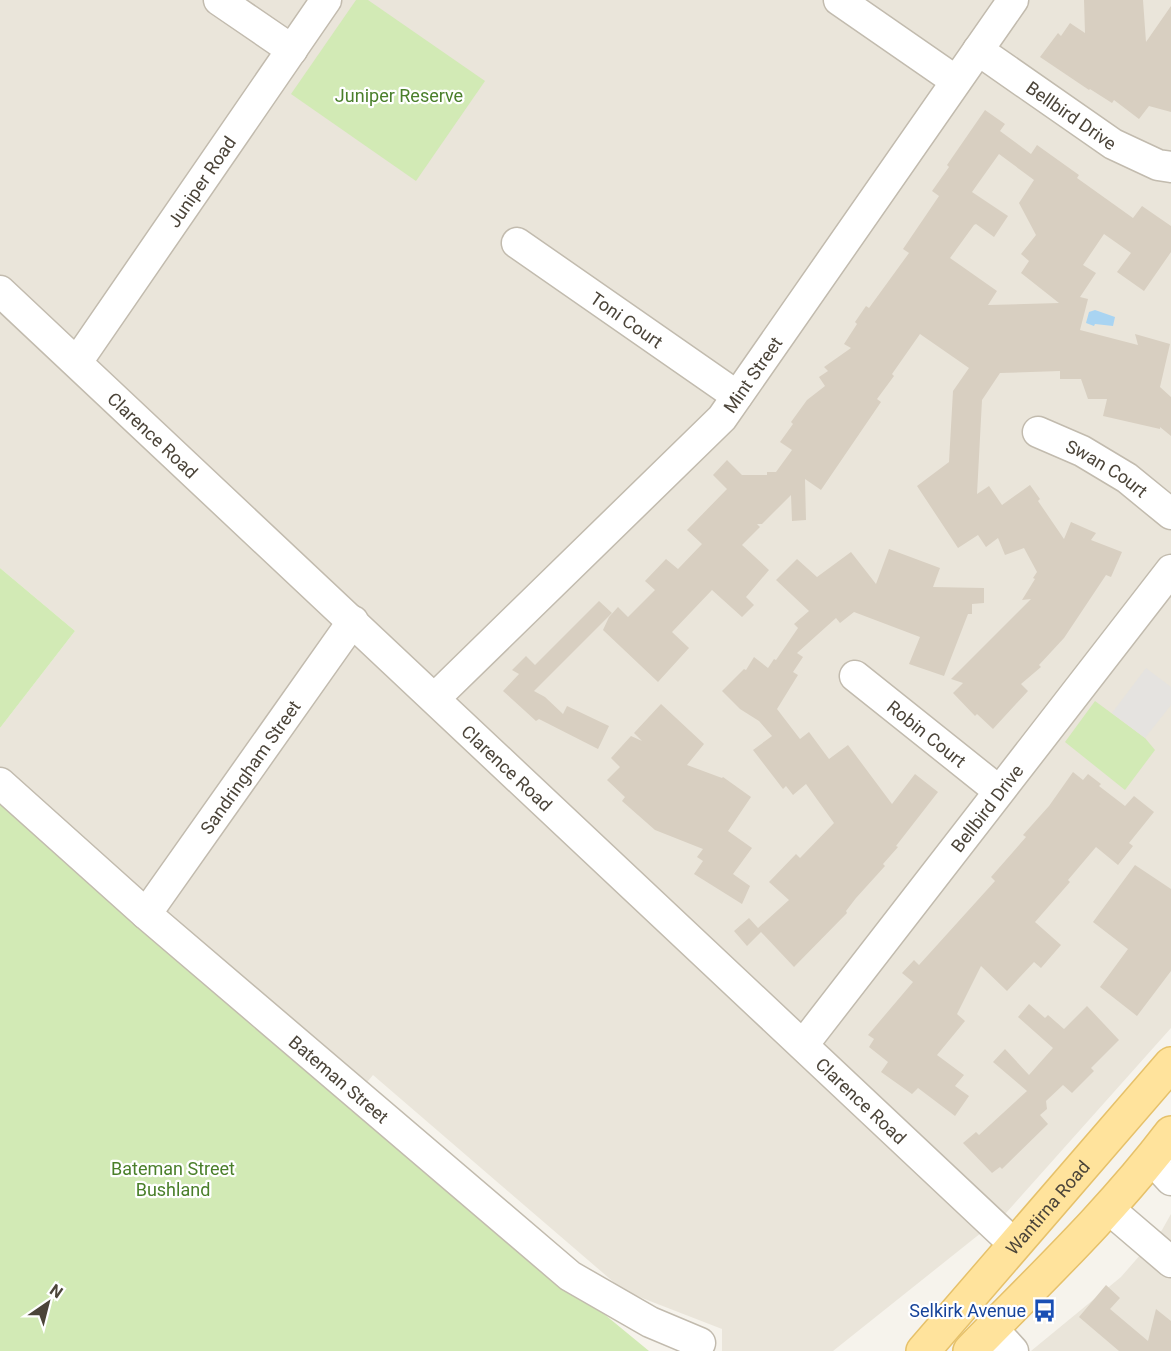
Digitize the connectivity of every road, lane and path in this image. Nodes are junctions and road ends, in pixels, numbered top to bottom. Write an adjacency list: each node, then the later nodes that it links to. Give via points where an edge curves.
1 (219, 0): 5 (street)
2 (326, 0): 5 (street, Juniper Road)
3 (839, 0): 7 (street)
4 (1012, 0): 6 (street, Mint Street)
5 (292, 50): 11 (street, Juniper Road)
6 (978, 50): 7 (street, Mint Street); 8 (street, Bellbird Drive, via 1113,144)
7 (956, 81): 12 (street, Mint Street)
8 (1171, 167)
9 (517, 243): 12 (street, Toni Court)
10 (0, 291): 11 (street, Clarence Road)
11 (77, 362): 16 (street, Clarence Road)
12 (737, 396): 18 (street, Mint Street, via 722,418)
13 (1038, 432): 14 (street, Swan Court, via 1082,451 1127,478)
14 (1171, 514)
15 (1171, 570): 20 (street, Bellbird Drive)
16 (353, 621): 18 (street, Clarence Road); 21 (street, Sandringham Street)
17 (855, 676): 20 (street, Robin Court)
18 (435, 698): 22 (street, Clarence Road)
19 (0, 783): 21 (street, Bateman Street)
20 (999, 791): 22 (street, Bellbird Drive)
21 (146, 914): 30 (street, Bateman Street, via 570,1276 650,1322)
22 (803, 1045): 27 (street, Clarence Road)
23 (1171, 1064): 25 (main road, Wantirna Road)
24 (1166, 1156): 26 (main road)
25 (1072, 1178): 26 (main road); 27 (main road, Wantirna Road)
26 (1109, 1209): 28 (street); 29 (main road)
27 (1014, 1244): 29 (main road); 32 (main road, Wantirna Road)
28 (1171, 1262)
29 (1044, 1275): 31 (main road)
30 (700, 1343)
31 (992, 1344)
32 (923, 1351)

